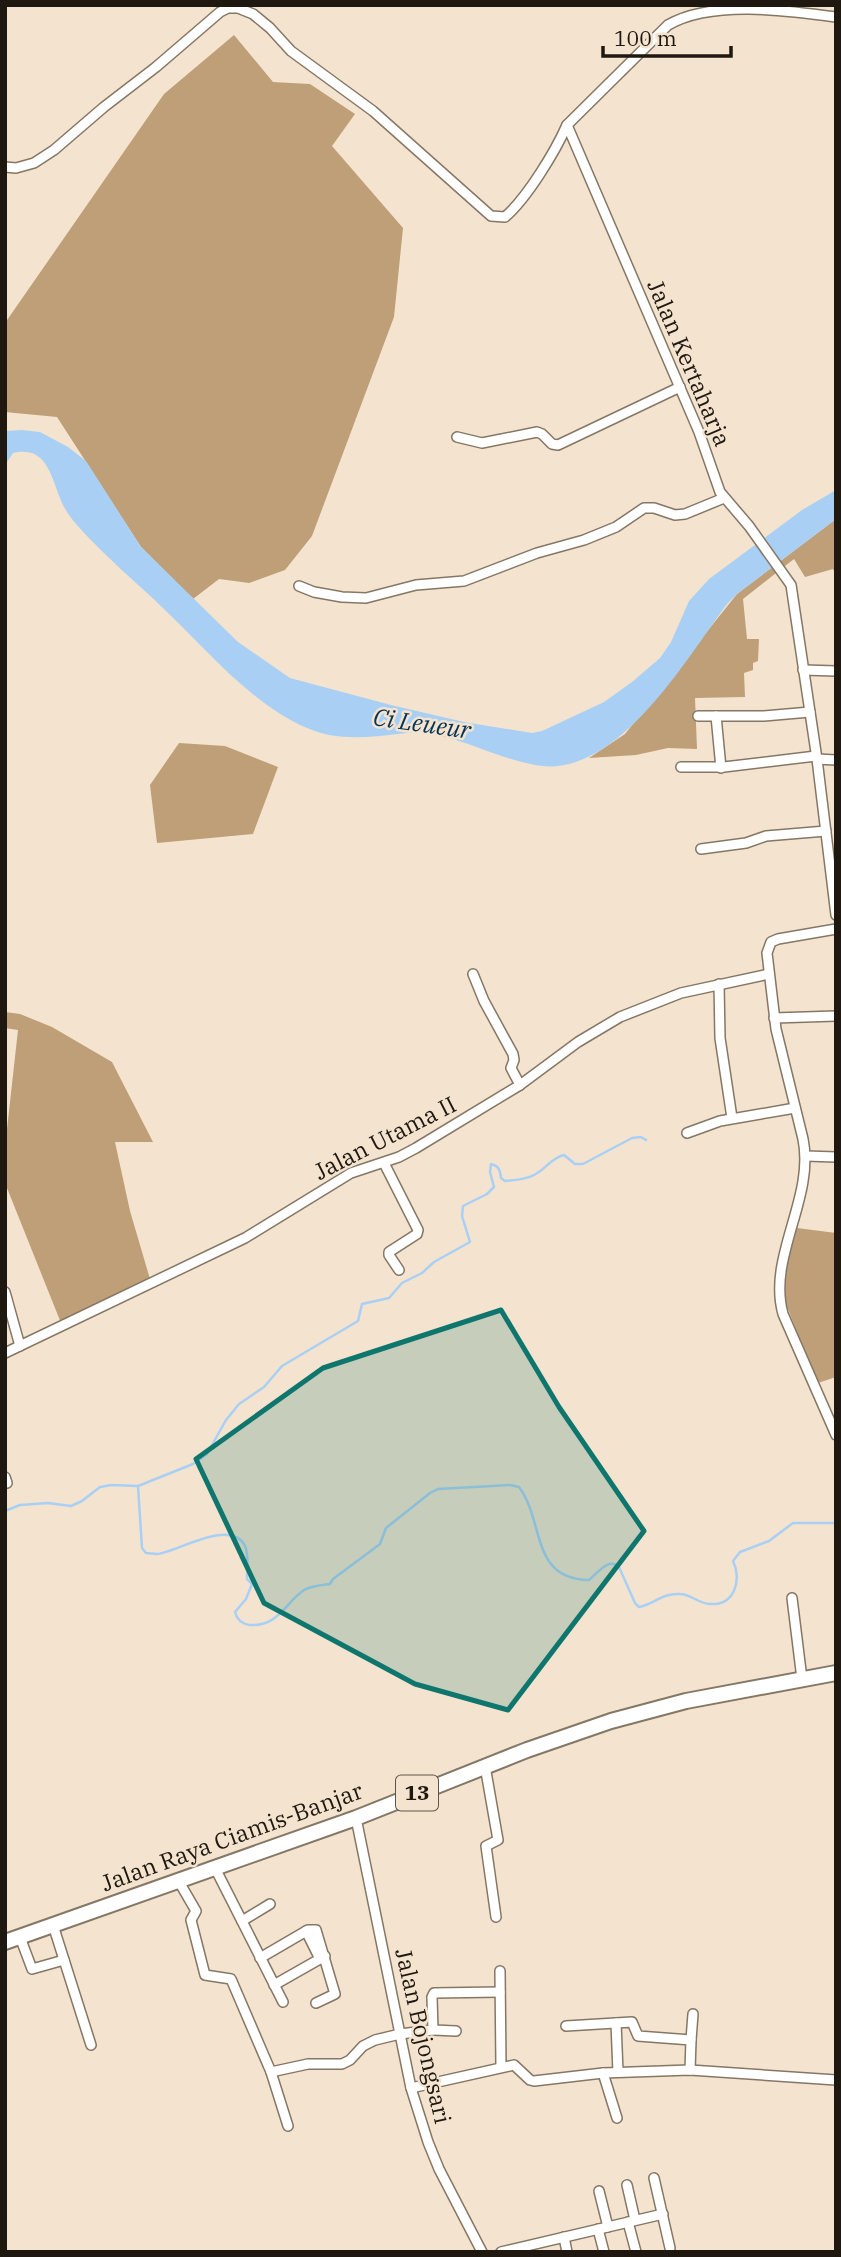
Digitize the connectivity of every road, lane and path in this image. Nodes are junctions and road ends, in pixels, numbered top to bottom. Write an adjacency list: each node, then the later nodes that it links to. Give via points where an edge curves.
1 (685, 10): 2 (street, via 726,6); 3 (street)
2 (836, 17)
3 (567, 125): 4 (street, via 522,198 505,217 491,216 373,111 291,51 253,14 228,8 54,150 34,163); 5 (street, Jalan Kertaharja)
4 (5, 167)
5 (680, 387): 6 (street, via 558,445 540,433 482,443); 7 (street, Jalan Kertaharja)
6 (457, 437)
7 (724, 498): 8 (street, via 680,515 644,508 616,527 584,540 464,581 416,584 354,598); 9 (street, Jalan Kertaharja, via 786,575 794,595)
8 (299, 586)
9 (803, 670): 10 (street); 11 (street, Jalan Kertaharja)
10 (836, 671)
11 (810, 712): 13 (street); 14 (street, Jalan Kertaharja)
12 (698, 716): 13 (street)
13 (716, 716): 17 (street)
14 (816, 757): 15 (street); 17 (street); 19 (street, Jalan Kertaharja)
15 (836, 760)
16 (681, 767): 17 (street)
17 (721, 768)
18 (836, 816): 19 (street)
19 (824, 817): 20 (street, Jalan Kertaharja)
20 (826, 831): 21 (street, via 766,836); 22 (street, Jalan Kertaharja)
21 (701, 849)
22 (836, 915)
23 (836, 929): 25 (street, via 774,940 767,949)
24 (473, 974): 29 (street, via 513,1054 511,1069)
25 (769, 974): 26 (street, Jalan Utama II); 28 (street)
26 (719, 984): 29 (street, Jalan Utama II, via 671,996 620,1017); 31 (street, via 720,1038)
27 (836, 1016): 28 (street)
28 (774, 1018): 30 (street)
29 (519, 1083): 35 (street, Jalan Utama II)
30 (795, 1108): 31 (street); 33 (street)
31 (732, 1118): 32 (street)
32 (687, 1133)
33 (806, 1156): 34 (street); 41 (street, via 779,1295)
34 (836, 1157)
35 (384, 1163): 36 (street, via 418,1230 389,1252); 39 (street, Jalan Utama II, via 343,1177 245,1238)
36 (399, 1270)
37 (5, 1292): 38 (street)
38 (8, 1311): 39 (street)
39 (20, 1346): 40 (street, Jalan Utama II)
40 (5, 1353)
41 (836, 1436)
42 (792, 1598): 44 (street)
43 (836, 1672): 44 (highway, Jalan Raya Ciamis-Banjar / 13)
44 (802, 1679): 45 (highway, Jalan Raya Ciamis-Banjar / 13, via 611,1721)
45 (485, 1766): 46 (highway, Jalan Raya Ciamis-Banjar / 13); 50 (street, via 498,1840 486,1846)
46 (356, 1818): 47 (highway, Jalan Raya Ciamis-Banjar / 13); 68 (street, Jalan Bojongsari)
47 (215, 1868): 48 (highway, Jalan Raya Ciamis-Banjar / 13); 51 (street)
48 (178, 1880): 52 (highway, Jalan Raya Ciamis-Banjar / 13); 73 (street, via 196,1911 191,1921 205,1975 230,1978)
49 (270, 1904): 51 (street)
50 (496, 1917)
51 (242, 1921): 55 (street)
52 (53, 1925): 53 (highway, Jalan Raya Ciamis-Banjar / 13); 57 (street)
53 (20, 1937): 54 (highway, Jalan Raya Ciamis-Banjar / 13); 57 (street, via 32,1969)
54 (5, 1942)
55 (260, 1958): 56 (street, via 306,1931); 59 (street)
56 (323, 1958): 59 (street); 62 (street, via 335,1994)
57 (64, 1960): 70 (street)
58 (500, 1971): 60 (street)
59 (274, 1985): 61 (street)
60 (500, 1992): 66 (street, via 434,1993); 71 (street)
61 (283, 2002)
62 (316, 2003)
63 (693, 2014): 69 (street)
64 (616, 2023): 65 (street); 69 (street, via 632,2022 637,2036 645,2038); 74 (street)
65 (566, 2026)
66 (433, 2030): 67 (street); 68 (street)
67 (456, 2031)
68 (400, 2034): 73 (street, via 368,2043 342,2064 305,2064); 77 (street, Jalan Bojongsari)
69 (691, 2040): 72 (street)
70 (90, 2045)
71 (500, 2067): 75 (street, via 516,2065 534,2081); 77 (street)
72 (690, 2070): 74 (street); 76 (street)
73 (271, 2072): 79 (street)
74 (618, 2072): 75 (street)
75 (603, 2073): 78 (street)
76 (836, 2080)
77 (411, 2088): 89 (street, Jalan Bojongsari, via 439,2169)
78 (617, 2118)
79 (288, 2126)
80 (654, 2178): 83 (street)
81 (627, 2185): 84 (street)
82 (599, 2191): 85 (street)
83 (663, 2214): 84 (street); 88 (street)
84 (632, 2221): 85 (street); 93 (street)
85 (603, 2228): 86 (street); 92 (street)
86 (564, 2237): 87 (street); 91 (street)
87 (532, 2248): 90 (street)
88 (670, 2248)
89 (482, 2252)
90 (500, 2252)
91 (568, 2252)
92 (604, 2252)
93 (636, 2252)

